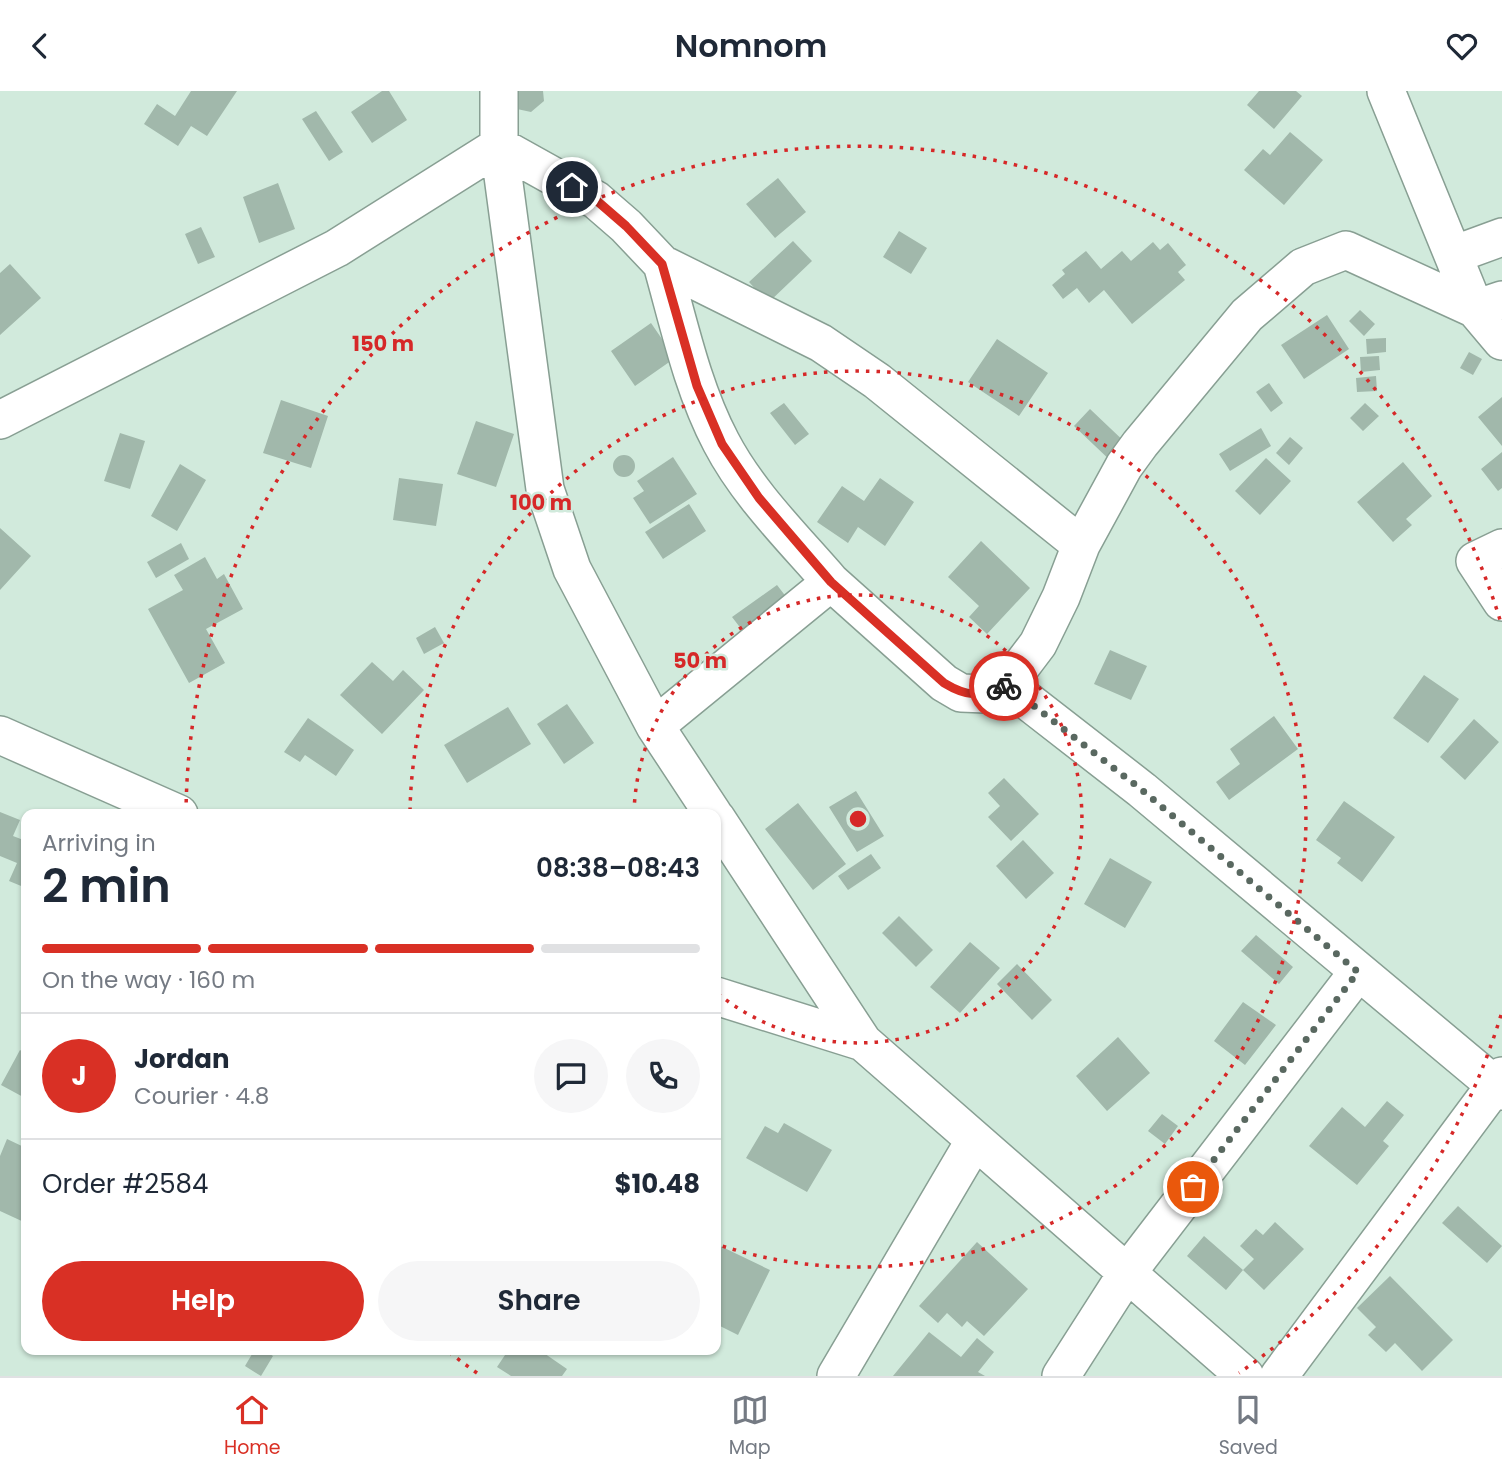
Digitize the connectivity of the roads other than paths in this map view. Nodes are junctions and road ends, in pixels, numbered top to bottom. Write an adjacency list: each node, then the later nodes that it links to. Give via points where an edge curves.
1 (499, 91): 5 (street)
2 (1357, 91): 4 (street)
3 (1387, 91): 4 (street)
4 (1407, 141): 7 (street)
5 (499, 146): 8 (street, via 596,200); 11 (street, via 337,248); 17 (street, via 545,489 572,569)
6 (1502, 237): 7 (street)
7 (1453, 255): 9 (street)
8 (662, 264): 12 (street, via 832,351 877,381); 14 (street, via 697,386 722,444 759,498)
9 (1489, 305): 10 (street); 12 (street, via 1346,250 1303,267 1247,315 1140,444)
10 (1502, 341)
11 (0, 420)
12 (1081, 545): 16 (street, via 1038,644)
13 (1502, 548): 15 (street, via 1475,561)
14 (831, 582): 16 (street, via 961,693 986,694); 17 (street)
15 (1502, 601)
16 (1007, 685): 22 (street, via 1142,790)
17 (655, 726): 20 (street)
18 (0, 735): 19 (street)
19 (167, 809)
20 (710, 809)
21 (721, 826): 24 (street)
22 (1358, 972): 25 (street); 27 (street)
23 (721, 998): 24 (street)
24 (863, 1042): 26 (street)
25 (1500, 1084): 31 (street)
26 (975, 1140): 27 (street); 28 (street)
27 (1127, 1273): 29 (street); 30 (street)
28 (836, 1376)
29 (1061, 1376)
30 (1245, 1376)
31 (1279, 1376)

